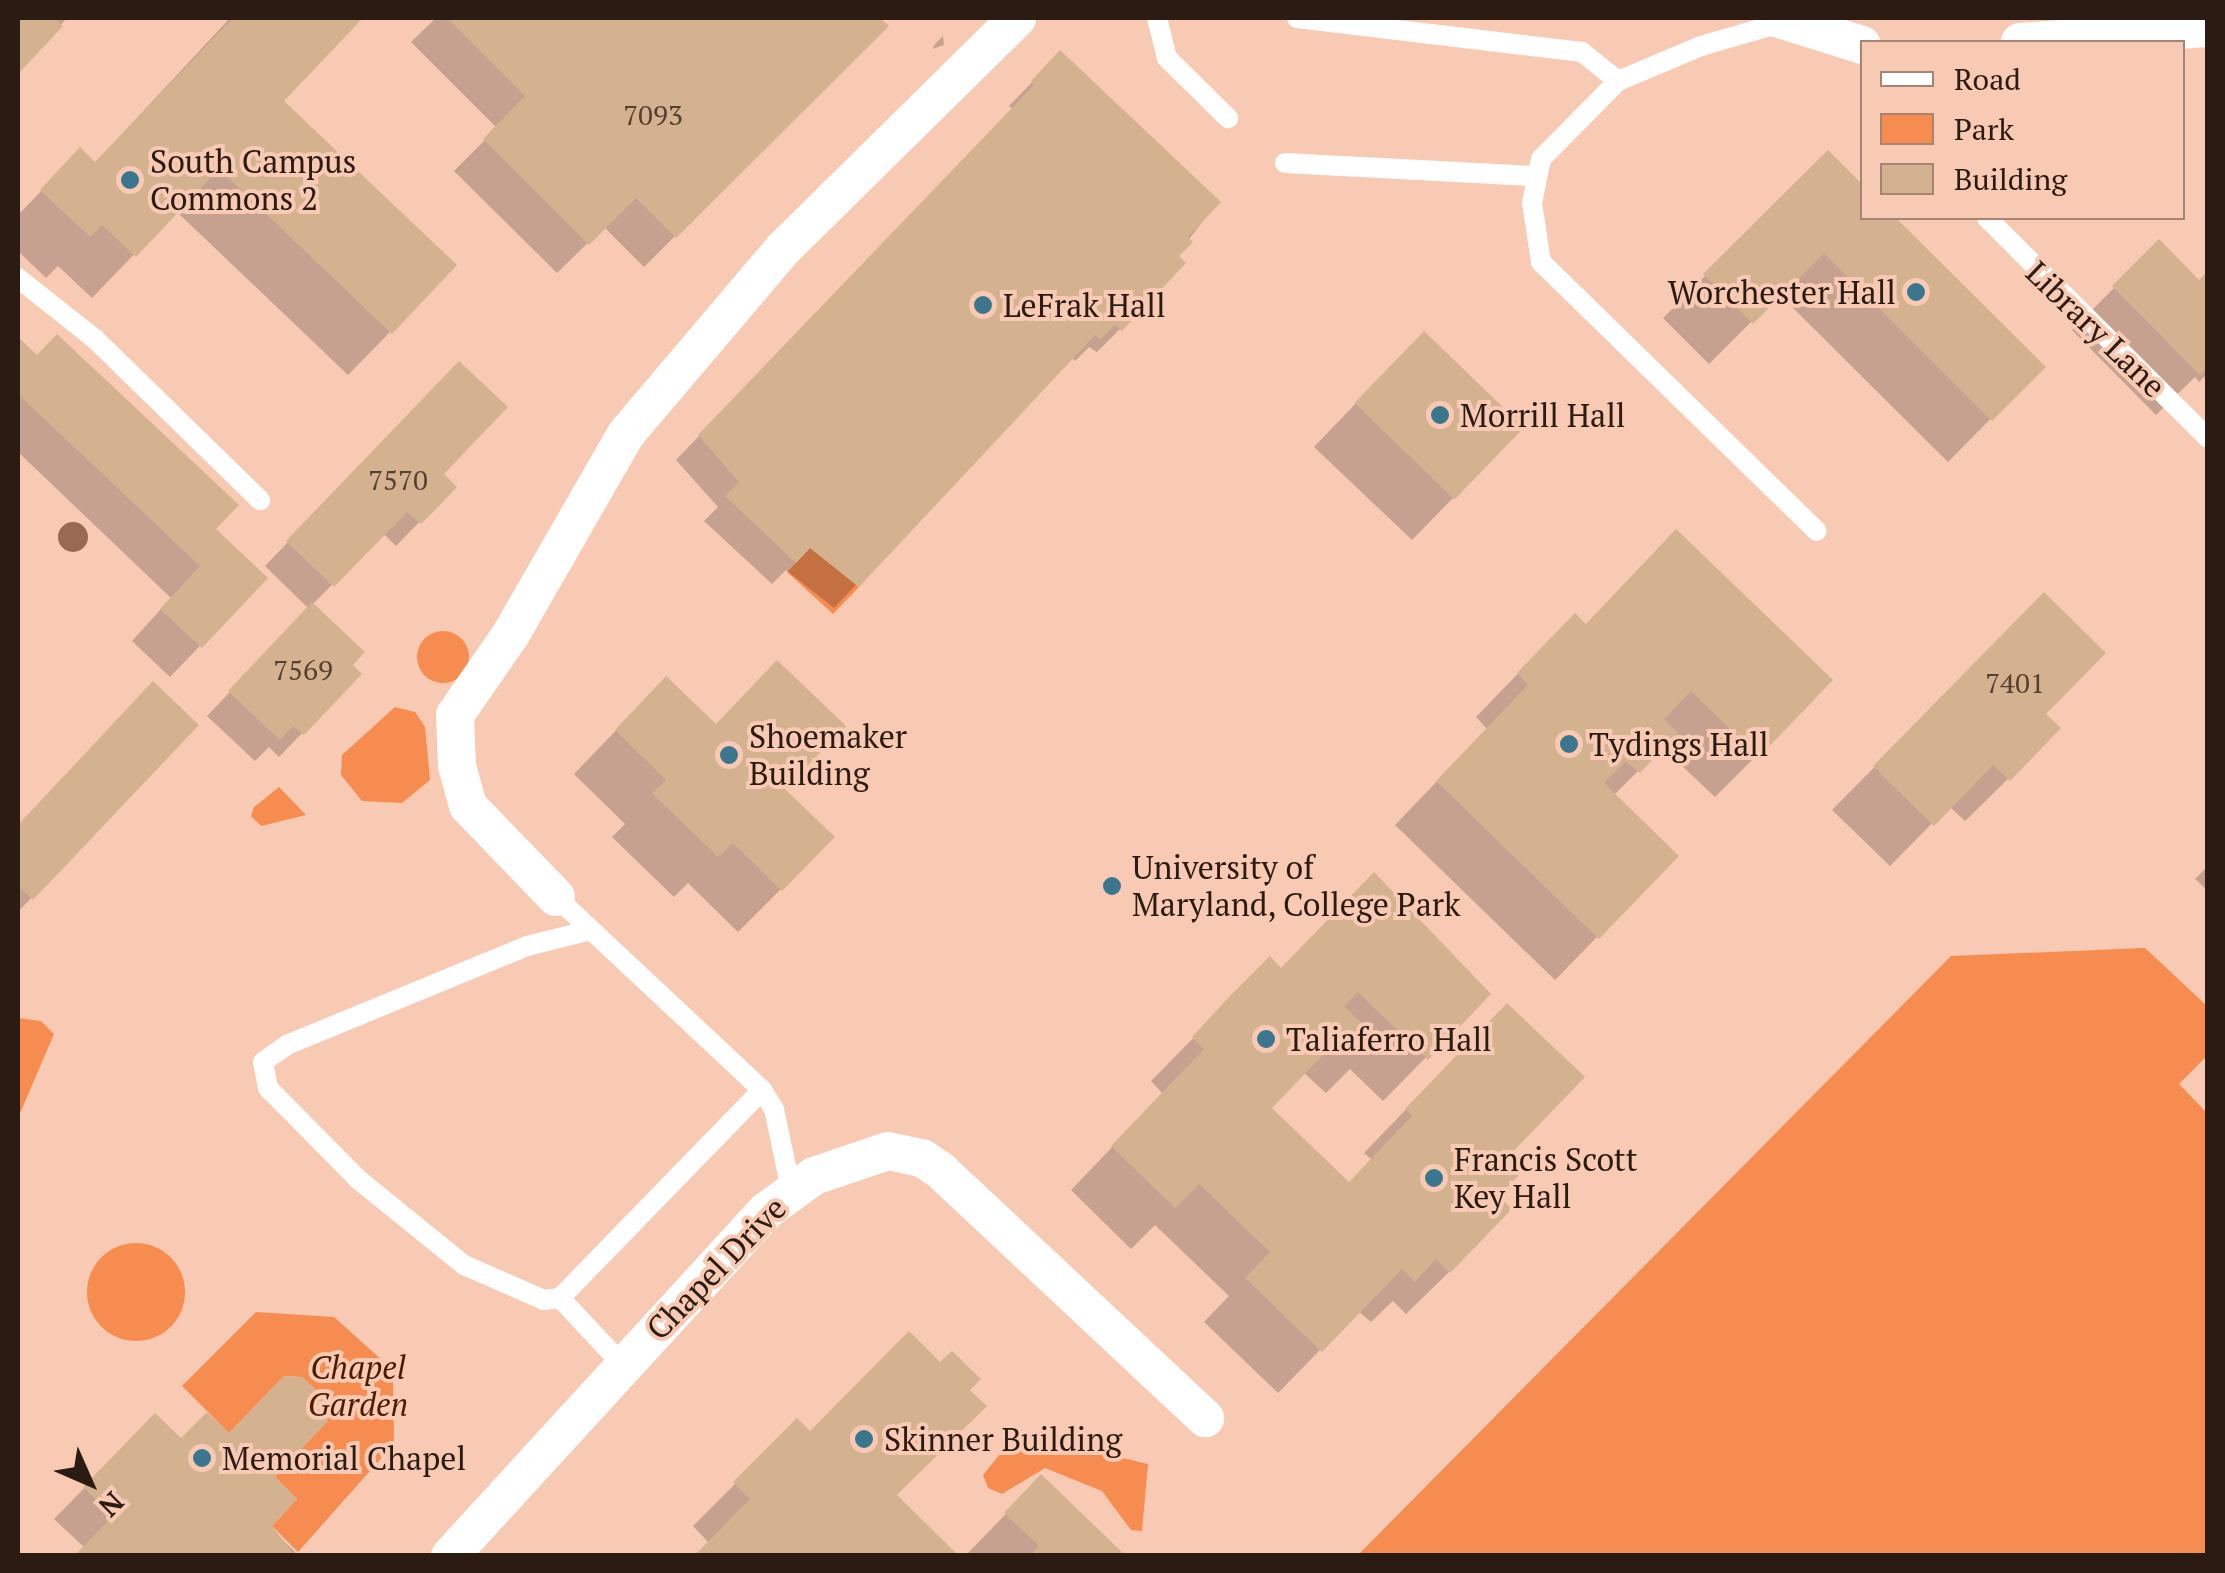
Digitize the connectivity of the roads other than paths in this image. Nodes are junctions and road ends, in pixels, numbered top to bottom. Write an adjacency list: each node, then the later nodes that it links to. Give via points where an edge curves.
1 (1017, 18): 17 (street, via 783,249 626,434 510,634 455,714 457,766 468,806)
2 (1157, 18): 9 (lane, via 1158,44 1167,58)
3 (1297, 18): 8 (lane, via 1582,52)
4 (1780, 20): 7 (street); 8 (lane)
5 (2208, 28): 6 (street)
6 (2047, 40)
7 (1860, 44)
8 (1618, 82): 11 (lane, via 1556,140)
9 (1228, 118)
10 (1286, 163): 11 (lane)
11 (1534, 176): 16 (lane, via 1541,262)
12 (1989, 220): 14 (lane, Library Lane)
13 (18, 278): 15 (lane, via 95,339)
14 (2208, 438)
15 (260, 500)
16 (1817, 531)
17 (556, 897): 18 (lane)
18 (591, 930): 19 (lane); 21 (lane, via 527,946 287,1045 263,1062 268,1088 359,1180 464,1266 544,1300)
19 (762, 1090): 20 (lane, via 774,1108); 21 (lane)
20 (791, 1190): 22 (street, Chapel Drive); 23 (street, Chapel Drive, via 842,1164 888,1152 922,1158)
21 (560, 1298): 22 (lane)
22 (623, 1366): 24 (street, Chapel Drive)
23 (1205, 1418)
24 (464, 1550)

